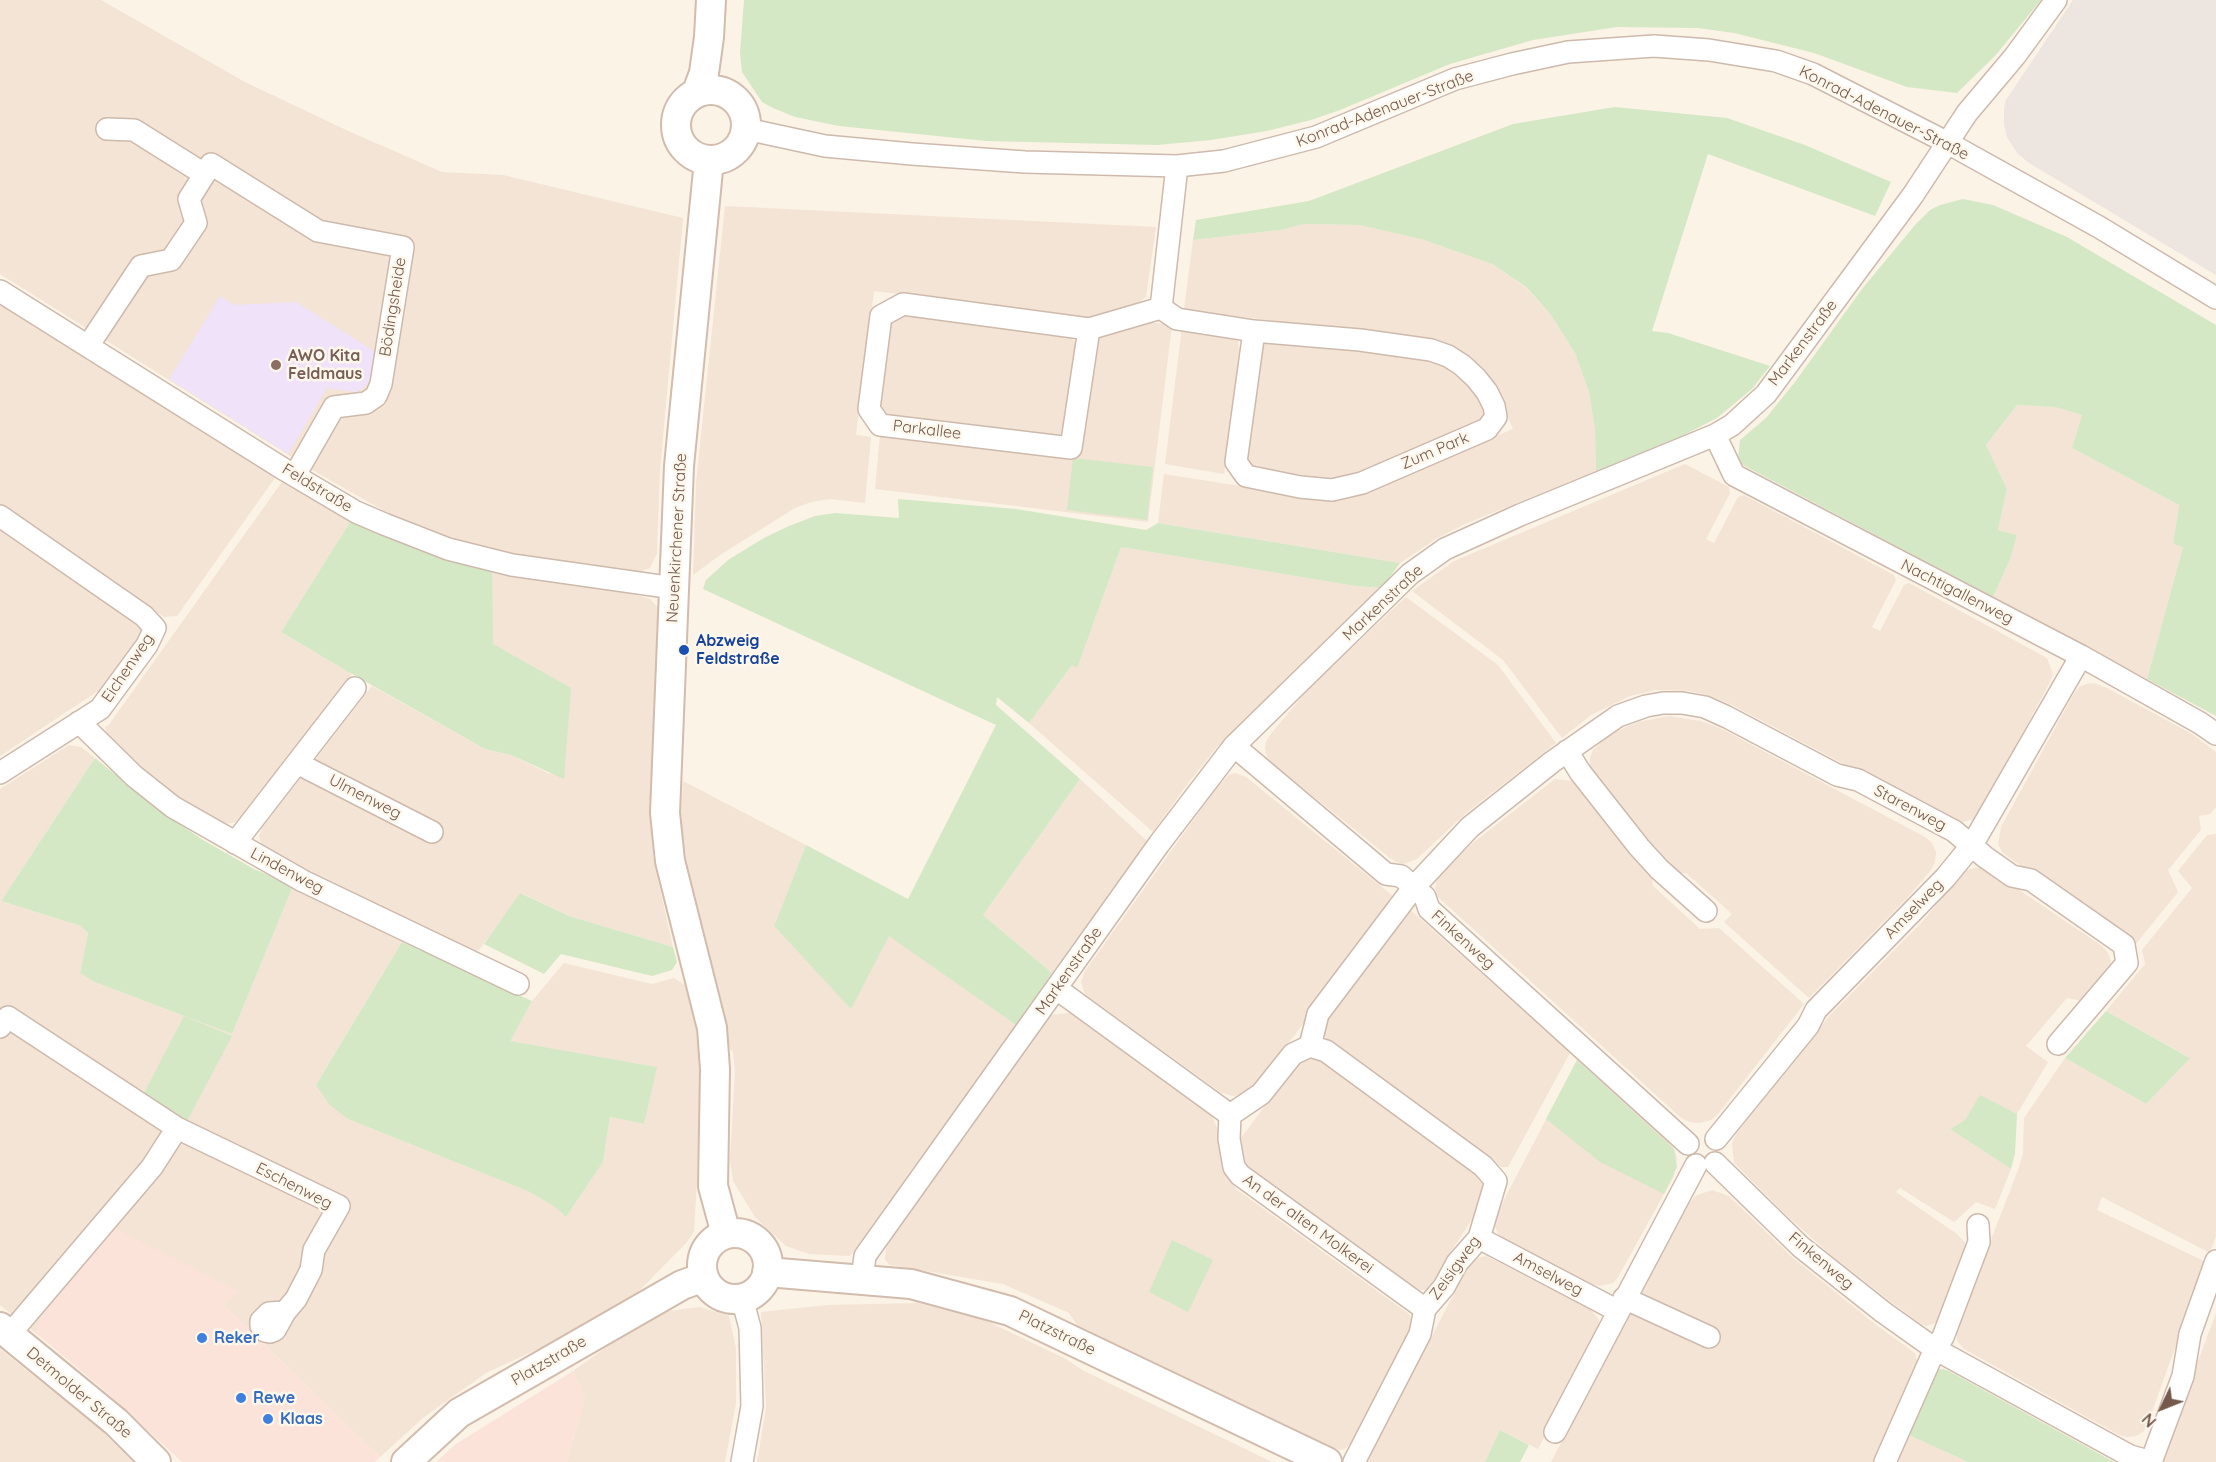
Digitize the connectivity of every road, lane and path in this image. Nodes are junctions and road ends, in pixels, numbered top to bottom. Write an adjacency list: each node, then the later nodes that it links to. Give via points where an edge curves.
1 (711, 0): 4 (street, via 704,73)
2 (716, 0): 4 (street, via 723,67)
3 (2056, 0): 7 (street, Markenstraße)
4 (711, 92): 6 (street, via 741,106); 8 (street, via 685,101 677,115 676,130 682,145)
5 (107, 129): 10 (street, via 134,130)
6 (746, 129): 8 (street, via 740,146 726,157); 9 (street, Konrad-Adenauer-Straße, via 825,146 912,154)
7 (1948, 143): 9 (street, Konrad-Adenauer-Straße, via 1813,74 1776,61 1654,46 1568,52 1512,64 1455,79 1316,137 1224,161); 12 (street, Konrad-Adenauer-Straße); 17 (street, Markenstraße, via 1766,394)
8 (709, 160): 20 (street, Neuenkirchener Straße, via 679,466)
9 (1177, 166): 13 (street)
10 (204, 174): 16 (street, via 189,199 196,223 171,260 141,266); 18 (street, Bödingsheide, via 211,164 318,231 403,247 376,396 366,403 334,407)
11 (0, 291): 16 (street, Feldstraße)
12 (2216, 298)
13 (1161, 308): 14 (street, Parkallee); 15 (street, Zum Park, via 1177,319)
14 (1089, 329): 14 (street, Parkallee, via 903,304 881,316 869,409 880,425 1071,448)
15 (1254, 331): 15 (street, Zum Park, via 1236,462 1246,476 1332,490 1362,483 1487,429 1496,417 1487,392 1476,378 1448,356 1360,340)
16 (88, 346): 18 (street, Feldstraße)
17 (1715, 435): 21 (street, Nachtigallenweg, via 1734,475); 25 (street, Markenstraße, via 1445,549 1410,574)
18 (295, 475): 20 (street, Feldstraße, via 356,512 448,549 512,565)
19 (0, 516): 23 (street, Eichenweg, via 144,616 155,628 100,709)
20 (674, 588): 45 (street, Neuenkirchener Straße, via 665,813 670,861 712,1028 716,1069 713,1186)
21 (2081, 656): 24 (street, Nachtigallenweg); 31 (street, Amselweg)
22 (355, 688): 27 (street)
23 (79, 722): 28 (street, Eichenweg); 30 (street, Lindenweg, via 134,776 173,807)
24 (2216, 734)
25 (1234, 746): 32 (street, Finkenweg, via 1386,874 1401,876); 35 (street, Markenstraße, via 1159,844)
26 (1567, 751): 31 (street, Starenweg, via 1618,716 1646,706 1682,703 1705,707 1837,775 1858,780 1954,831); 32 (street, Starenweg, via 1470,827); 33 (street, via 1638,847)
27 (297, 763): 29 (street, Ulmenweg); 30 (street)
28 (0, 773)
29 (432, 832)
30 (235, 843): 34 (street, Lindenweg, via 303,881)
31 (1972, 845): 37 (street, Starenweg, via 2012,876 2031,880 2124,945 2127,963); 41 (street, Amselweg, via 1945,878 1816,1010 1808,1026)
32 (1414, 887): 38 (street, via 1318,1014); 42 (street, Finkenweg, via 1425,897 1429,909)
33 (1706, 911)
34 (518, 984)
35 (1058, 989): 39 (street); 50 (street, Markenstraße, via 865,1256)
36 (0, 1027): 40 (street, Eschenweg, via 8,1017)
37 (2058, 1044)
38 (1310, 1046): 39 (street, via 1293,1054 1261,1094); 46 (street, Zeisigweg, via 1326,1051 1483,1166 1496,1181)
39 (1230, 1115): 53 (street, An der alten Molkerei, via 1229,1139 1234,1167 1240,1175)
40 (177, 1128): 54 (street, Eschenweg, via 339,1206 315,1250 306,1280); 55 (street, via 152,1167)
41 (1716, 1139): 42 (street, via 1696,1136); 43 (street, via 1719,1156)
42 (1689, 1143): 43 (street, via 1690,1160)
43 (1705, 1164): 52 (street); 57 (street, Finkenweg, via 1801,1247)
44 (1978, 1225): 57 (street, via 1979,1242)
45 (726, 1234): 48 (street, via 737,1233 757,1242 764,1251); 49 (street, via 709,1246 702,1267)
46 (1479, 1238): 52 (street, Amselweg); 53 (street, Zeisigweg)
47 (2216, 1261): 65 (street, via 2190,1334 2183,1376)
48 (767, 1272): 50 (street, Platzstraße); 51 (street, via 759,1289)
49 (704, 1277): 51 (street, via 715,1292); 60 (street, Platzstraße, via 682,1285 459,1413)
50 (862, 1279): 62 (street, Platzstraße, via 911,1284 1010,1311)
51 (742, 1298): 61 (street, via 750,1328 752,1406)
52 (1621, 1304): 56 (street, Amselweg); 58 (street)
53 (1425, 1310): 63 (street, Zeisigweg, via 1420,1334)
54 (285, 1312)
55 (5, 1331): 59 (street, Detmolder Straße, via 116,1422)
56 (1709, 1337)
57 (1935, 1349): 64 (street); 65 (street, Finkenweg, via 2130,1456)
58 (1555, 1432)
59 (156, 1462)
60 (406, 1462)
61 (742, 1462)
62 (1326, 1462)
63 (1354, 1462)
64 (1885, 1462)
65 (2151, 1462)

